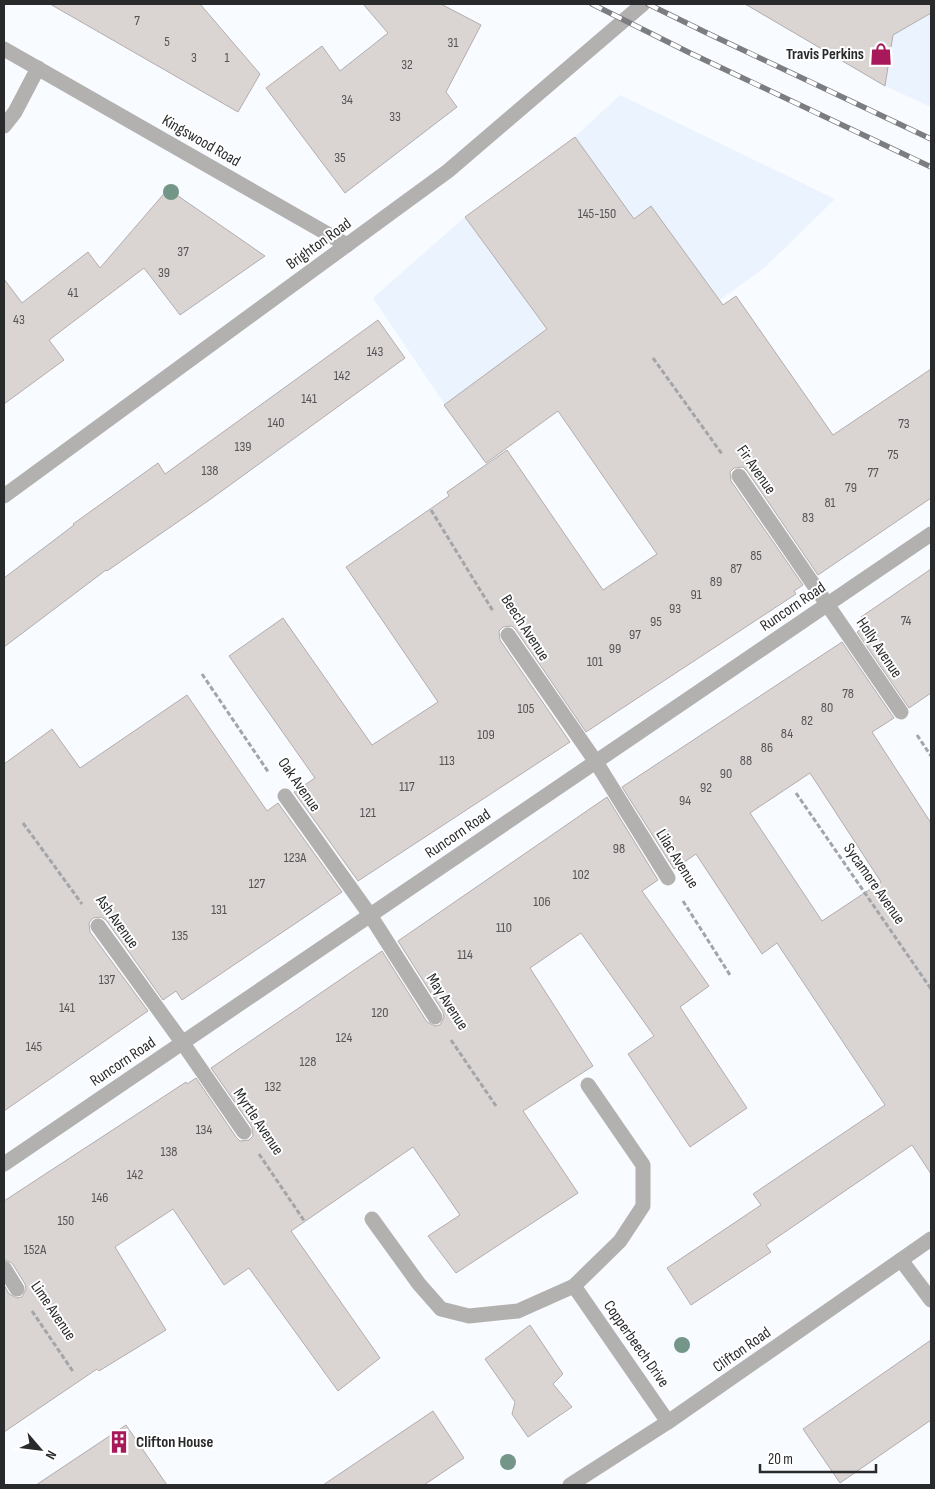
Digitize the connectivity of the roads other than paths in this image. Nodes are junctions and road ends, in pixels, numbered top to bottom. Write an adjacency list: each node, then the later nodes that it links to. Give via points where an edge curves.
1 (643, 4): 5 (street, Brighton Road, via 448,171)
2 (4, 49): 3 (street, Kingswood Road)
3 (38, 68): 4 (street); 5 (street, Kingswood Road)
4 (4, 126)
5 (347, 245): 7 (street, Brighton Road)
6 (739, 476): 9 (street, Fir Avenue)
7 (4, 496)
8 (931, 534): 9 (street, Runcorn Road)
9 (828, 604): 11 (street, Holly Avenue); 12 (street, Runcorn Road)
10 (508, 636): 12 (street, Beech Avenue)
11 (901, 712)
12 (596, 762): 14 (street, Lilac Avenue); 15 (street, Runcorn Road)
13 (285, 796): 15 (street, Oak Avenue)
14 (668, 878)
15 (370, 915): 17 (street, May Avenue); 18 (street, Runcorn Road)
16 (98, 926): 18 (street, Ash Avenue)
17 (435, 1017)
18 (182, 1042): 20 (street, Myrtle Avenue); 21 (street, Runcorn Road)
19 (588, 1085): 26 (street, via 643,1165 643,1206 620,1242)
20 (244, 1132)
21 (4, 1164)
22 (372, 1219): 26 (street, via 441,1309 469,1316 518,1311)
23 (931, 1239): 24 (street, Clifton Road)
24 (901, 1260): 28 (street); 29 (street, Clifton Road)
25 (4, 1268): 27 (street, Lime Avenue)
26 (574, 1286): 29 (street, Copperbeech Drive)
27 (17, 1289)
28 (931, 1300)
29 (668, 1422): 30 (street, Clifton Road)
30 (570, 1485)

